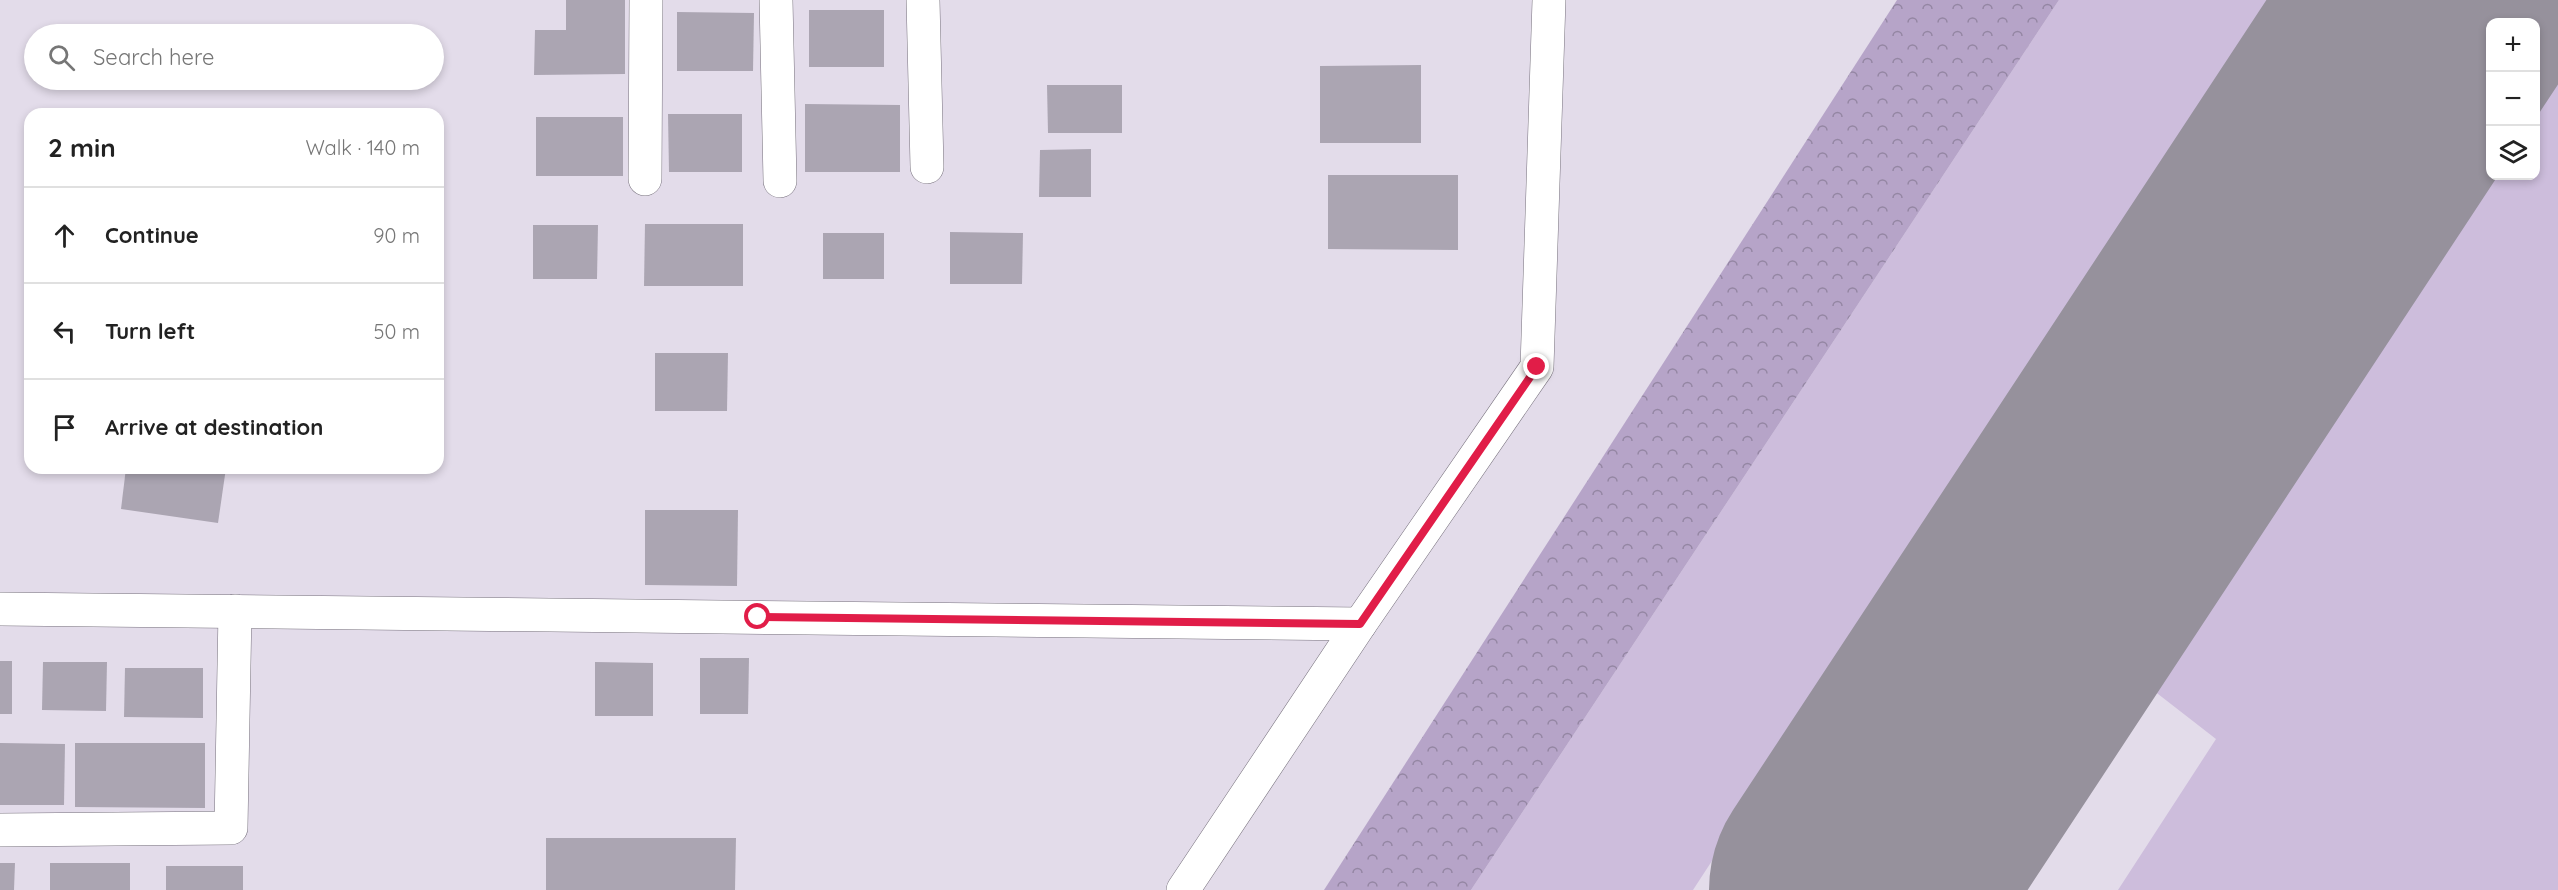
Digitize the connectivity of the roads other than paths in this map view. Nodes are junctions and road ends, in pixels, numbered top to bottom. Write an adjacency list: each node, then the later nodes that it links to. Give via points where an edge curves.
1 (646, 0): 6 (street)
2 (776, 0): 7 (street)
3 (923, 0): 5 (street)
4 (1549, 0): 10 (street, via 1537,367)
5 (927, 167)
6 (645, 179)
7 (780, 181)
8 (0, 609): 9 (street)
9 (235, 611): 10 (street); 11 (street, via 231,828)
10 (1360, 624): 12 (street)
11 (0, 830)
12 (1183, 890)

